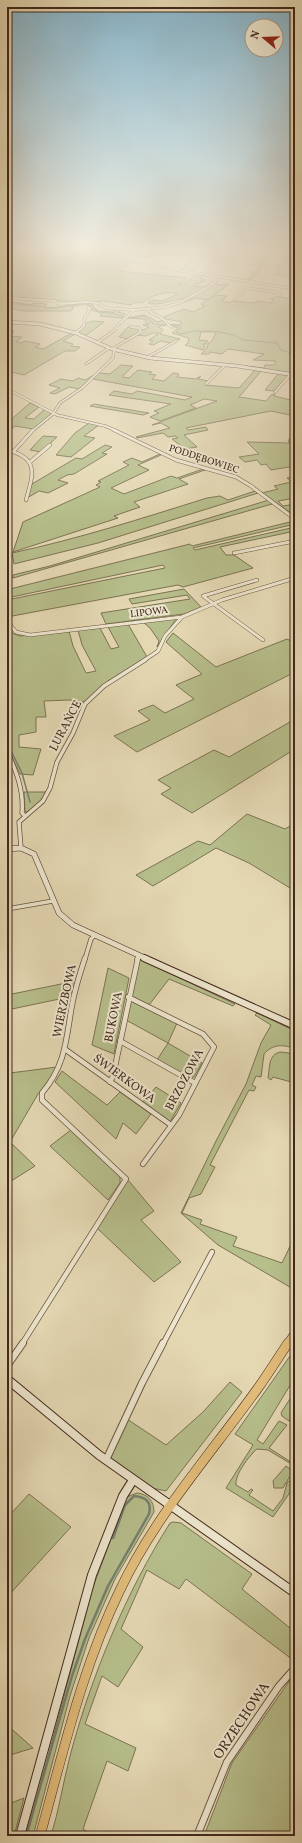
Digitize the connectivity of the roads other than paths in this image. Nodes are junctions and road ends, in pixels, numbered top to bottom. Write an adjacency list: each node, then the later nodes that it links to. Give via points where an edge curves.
1 (88, 338): 5 (street)
2 (104, 338): 5 (street)
3 (131, 338): 6 (street)
4 (176, 341): 7 (street)
5 (98, 342): 6 (street)
6 (112, 349): 7 (street); 8 (street); 14 (street, via 113,358 82,388 60,402)
7 (148, 357): 9 (street)
8 (86, 364)
9 (225, 364): 10 (street); 11 (street)
10 (293, 375): 13 (street)
11 (206, 384)
12 (7, 389): 14 (street, PODDĘBOWIEC)
13 (275, 392)
14 (54, 413): 17 (street, via 33,430); 20 (street, PODDĘBOWIEC, via 105,426 176,460 236,477)
15 (50, 445): 18 (street)
16 (7, 450): 17 (street)
17 (14, 451): 18 (street)
18 (30, 462): 19 (street, via 33,472)
19 (26, 500)
20 (295, 519)
21 (295, 541): 22 (street)
22 (234, 553)
23 (295, 578): 25 (street, LIPOWA)
24 (256, 580): 25 (street, via 203,596)
25 (214, 603): 26 (street, LIPOWA); 28 (street)
26 (182, 617): 27 (street, LIPOWA, via 30,635 16,634); 32 (street, LURAŃCE, via 158,650 104,686 85,704 57,762 50,788 43,801)
27 (7, 621)
28 (263, 640)
29 (7, 752): 30 (street)
30 (13, 765): 31 (street); 32 (street, via 22,793 22,813)
31 (7, 766)
32 (25, 816): 33 (street, via 19,822 18,828)
33 (21, 848): 34 (street); 35 (street, via 34,854)
34 (7, 849)
35 (53, 900): 36 (street); 37 (street, via 59,913 73,926)
36 (7, 909)
37 (94, 936): 38 (street); 42 (street, WIERZBOWA, via 76,991)
38 (138, 956): 39 (street, BUKOWA); 40 (street)
39 (128, 996): 41 (street, BUKOWA); 44 (street, BRZOZOWA, via 203,1034 211,1042 214,1047)
40 (295, 1026)
41 (120, 1041): 43 (street, BUKOWA); 44 (street)
42 (66, 1050): 43 (street, ŚWIERKOWA); 49 (street, WIERZBOWA, via 60,1070 42,1094 42,1100 126,1179)
43 (110, 1082): 45 (street, ŚWIERKOWA)
44 (195, 1083): 45 (street, BRZOZOWA)
45 (171, 1125): 46 (street, BRZOZOWA)
46 (142, 1164)
47 (212, 1252): 51 (street, via 142,1383)
48 (295, 1332): 53 (main road, via 258,1388)
49 (7, 1366)
50 (7, 1379): 51 (street)
51 (106, 1460): 52 (street)
52 (133, 1480): 53 (street); 56 (street, via 127,1487 92,1575)
53 (169, 1506): 54 (street); 57 (main road, via 120,1589 86,1670)
54 (295, 1593)
55 (295, 1668): 58 (street, ORZECHOWA, via 279,1686 227,1762)
56 (22, 1831)
57 (40, 1836)
58 (197, 1836)

